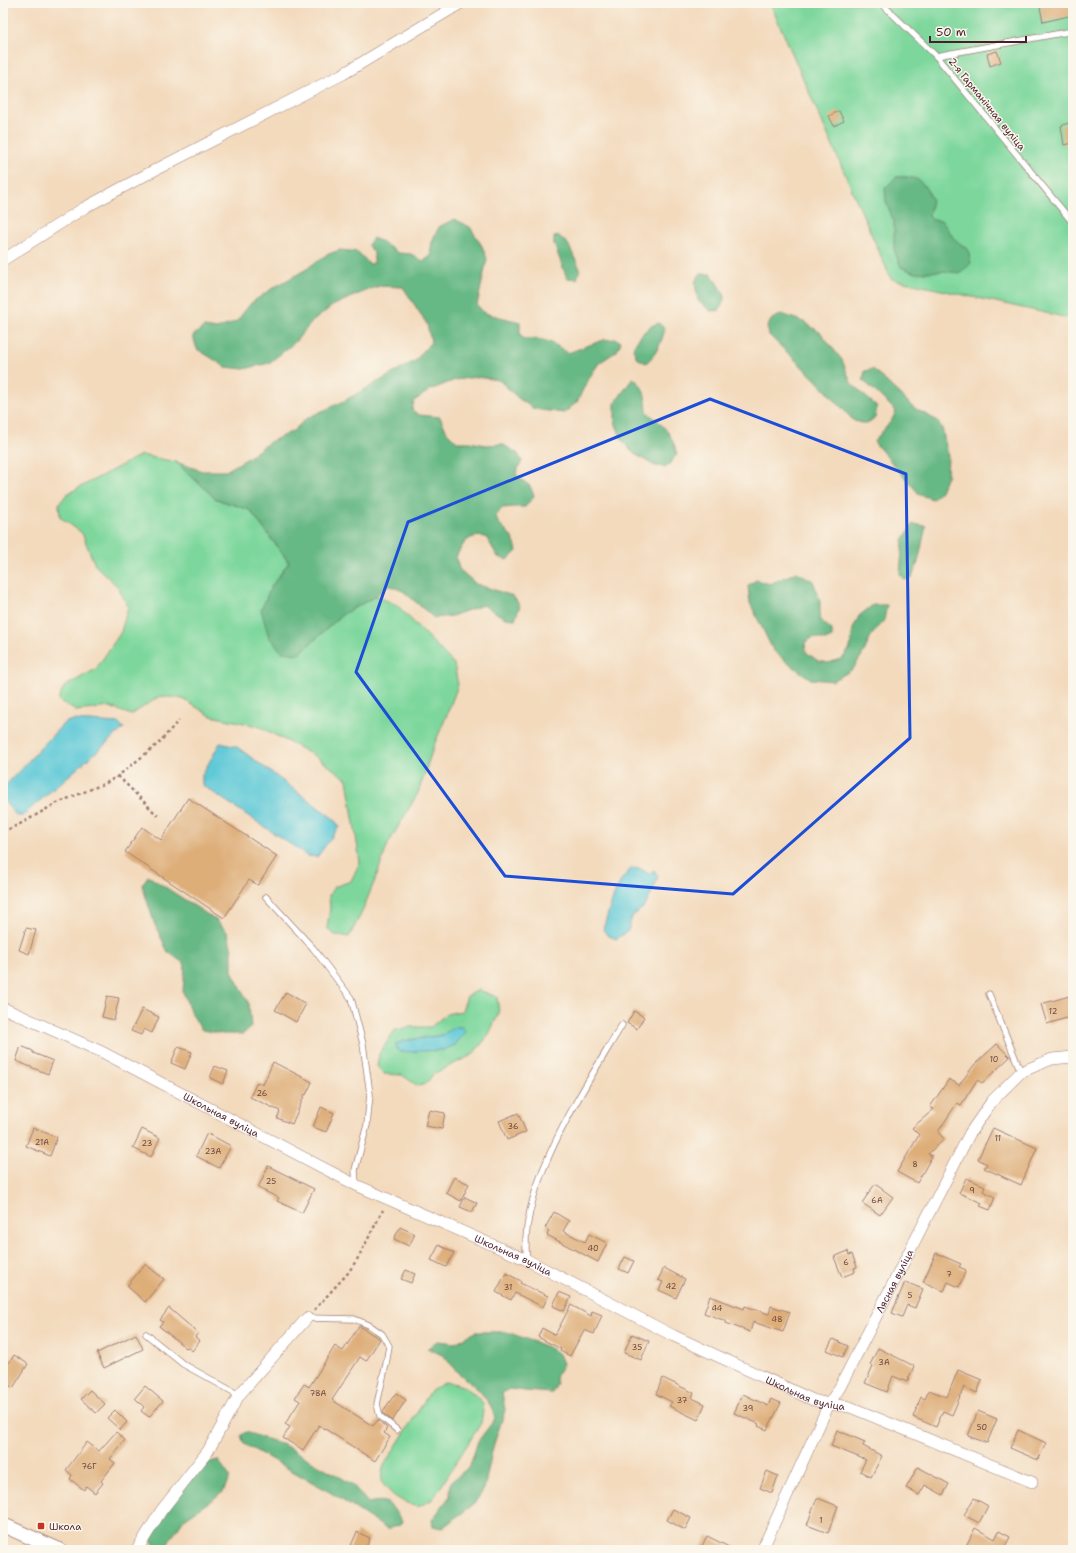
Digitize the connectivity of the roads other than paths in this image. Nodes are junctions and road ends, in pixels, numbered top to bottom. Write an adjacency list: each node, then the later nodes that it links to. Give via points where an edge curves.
1 (461, 3): 6 (street, via 343,74 84,208)
2 (881, 3): 4 (lane, 2-я Гарманічная вуліца)
3 (1073, 31): 4 (lane)
4 (936, 56): 5 (lane, 2-я Гарманічная вуліца)
5 (1073, 223)
6 (3, 260)
7 (266, 897): 13 (lane, via 313,948 350,998 363,1044 370,1094 367,1125 355,1170)
8 (989, 994): 12 (lane)
9 (3, 1008): 13 (street, Школьная вуліца, via 102,1052)
10 (622, 1025): 14 (lane, via 563,1126 540,1181 531,1209 525,1245)
11 (1073, 1057): 12 (street, Лясная вуліца, via 1052,1059)
12 (1021, 1072): 18 (street, Лясная вуліца, via 992,1101 970,1133)
13 (356, 1185): 14 (street, Школьная вуліца)
14 (527, 1260): 18 (street, Школьная вуліца, via 674,1336 813,1400)
15 (307, 1318): 17 (street); 19 (lane, via 354,1319 382,1334 389,1346 377,1404 380,1416)
16 (146, 1334): 17 (lane, via 183,1364)
17 (239, 1395): 23 (street, via 208,1451 160,1511)
18 (829, 1404): 20 (street, Школьная вуліца, via 850,1407); 24 (street, Лясная вуліца)
19 (397, 1430)
20 (1032, 1482)
21 (3, 1525): 22 (street)
22 (59, 1550)
23 (137, 1550)
24 (762, 1550)

